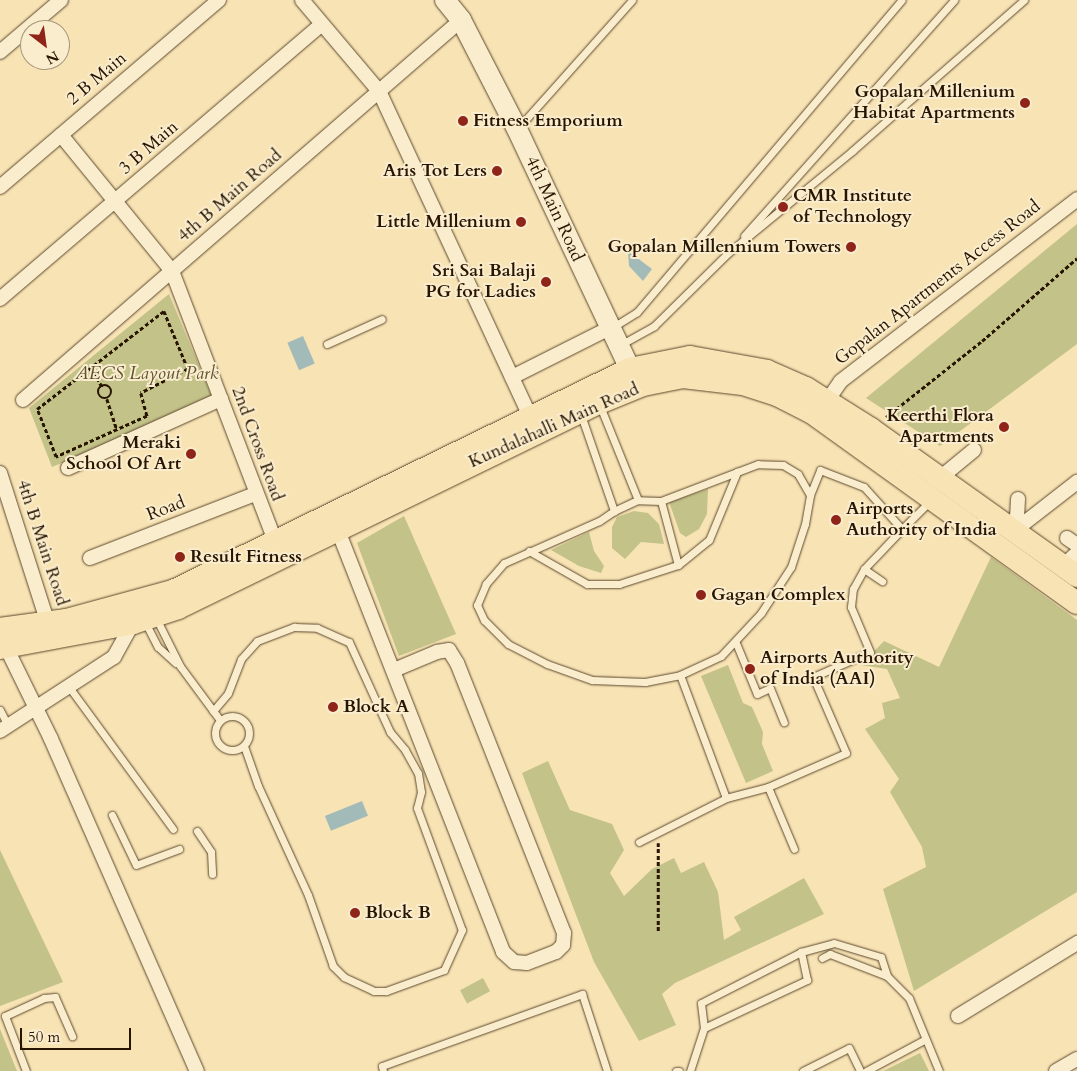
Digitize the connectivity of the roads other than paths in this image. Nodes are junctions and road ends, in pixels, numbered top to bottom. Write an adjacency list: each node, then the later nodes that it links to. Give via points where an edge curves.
1 (61, 0): 11 (street)
2 (219, 0): 14 (street, 2 B Main)
3 (302, 0): 10 (street)
4 (445, 0): 9 (street, 4th Main Road)
5 (632, 0): 13 (lane)
6 (902, 0): 22 (lane)
7 (954, 0): 18 (lane)
8 (1023, 0): 18 (lane, via 852,151)
9 (461, 20): 12 (street, 4th B Main Road); 13 (street, 4th Main Road)
10 (322, 24): 12 (street); 17 (street, 3 B Main)
11 (0, 52)
12 (379, 91): 19 (street, 4th B Main Road); 25 (street)
13 (517, 129): 22 (street, 4th Main Road)
14 (61, 135): 15 (street, 2 B Main); 17 (street, 2nd Cross Road)
15 (0, 187)
16 (1077, 199): 28 (street, Gopalan Apartments Access Road, via 841,382)
17 (116, 201): 19 (street, 2nd Cross Road); 20 (street, 3 B Main)
18 (728, 253): 22 (lane, via 654,326)
19 (172, 271): 26 (street, 2nd Cross Road); 27 (street, 4th B Main Road)
20 (0, 299)
21 (382, 319): 23 (lane)
22 (615, 337): 24 (street, 4th Main Road); 25 (street)
23 (326, 344)
24 (630, 369): 28 (main road, Kundalahalli Main Road, via 690,358 709,359 767,371); 29 (main road, Kundalahalli Main Road)
25 (512, 377): 29 (street)
26 (221, 399): 32 (street); 37 (street, 2nd Cross Road)
27 (23, 400)
28 (827, 401): 36 (main road, Kundalahalli Main Road, via 871,429)
29 (530, 416): 46 (main road, Kundalahalli Main Road)
30 (594, 417): 36 (main road, Kundalahalli Main Road, via 643,385 683,378 743,384 777,395 811,412); 40 (lane); 42 (lane); 43 (main road, Kundalahalli Main Road)
31 (974, 450): 36 (street)
32 (68, 468)
33 (737, 472): 38 (lane, via 758,464 783,464 798,474); 41 (lane); 49 (lane, via 709,540)
34 (0, 473): 55 (street, 4th B Main Road)
35 (1077, 482): 44 (street)
36 (936, 488): 44 (main road, Kundalahalli Main Road); 45 (lane); 53 (main road, Kundalahalli Main Road)
37 (255, 494): 46 (street, 2nd Cross Road); 48 (street, Road)
38 (810, 495): 45 (lane, via 820,470 864,487); 57 (lane, via 791,568)
39 (1018, 499): 44 (street)
40 (638, 500): 41 (lane); 42 (lane)
41 (661, 501): 49 (lane)
42 (614, 511): 47 (lane, via 600,521)
43 (337, 528): 54 (main road, Kundalahalli Main Road); 59 (street)
44 (1018, 528): 50 (main road, Kundalahalli Main Road)
45 (902, 529): 51 (lane)
46 (275, 541): 54 (main road, Kundalahalli Main Road)
47 (529, 551): 49 (lane, via 587,584 619,584); 60 (lane, via 504,563 486,584 477,605 484,620 508,644 547,664 592,680 645,682)
48 (90, 558)
49 (678, 564)
50 (1072, 565)
51 (864, 569): 52 (lane); 69 (lane, via 853,589 851,607 870,652 813,677 846,753)
52 (882, 581)
53 (1077, 603)
54 (142, 611): 55 (main road, Kundalahalli Main Road); 56 (main road, Kundalahalli Main Road); 58 (lane); 58 (lane, via 158,646); 61 (street, via 114,657)
55 (48, 623): 56 (main road, Kundalahalli Main Road)
56 (2, 641): 62 (street)
57 (736, 643): 60 (lane, via 721,656); 66 (lane, via 757,694 770,688)
58 (180, 666): 64 (lane)
59 (394, 670): 59 (street, via 503,952 514,962 526,963 556,952 563,945 564,933 457,663 449,650)
60 (680, 675): 70 (lane)
61 (69, 687): 62 (street); 72 (lane)
62 (36, 708): 67 (street); 88 (street)
63 (0, 710): 67 (lane)
64 (213, 711): 65 (lane); 68 (lane, via 228,693 241,659 257,641 301,627 317,628 349,642 390,732 418,773 421,792 417,808 462,930 444,970 386,991 374,991 344,977 333,966 308,895 258,786)
65 (220, 720): 68 (lane, via 215,730 216,740 224,748 234,750); 68 (lane, via 237,716 245,721 249,738)
66 (784, 722)
67 (4, 728)
68 (244, 746)
69 (768, 787): 70 (lane); 76 (lane)
70 (726, 798): 74 (lane)
71 (112, 815): 75 (lane, via 136,865)
72 (174, 829)
73 (198, 831): 77 (lane, via 211,852)
74 (639, 842)
75 (179, 849)
76 (794, 849)
77 (212, 874)
78 (1077, 943): 82 (street)
79 (801, 952): 81 (lane, via 834,943 881,957); 83 (lane, via 701,1003); 83 (lane, via 807,980)
80 (822, 958): 81 (lane, via 830,954)
81 (887, 976): 85 (lane, via 909,998)
82 (958, 1016)
83 (704, 1028): 91 (lane)
84 (72, 1036): 87 (lane, via 55,997 44,998 5,1016)
85 (924, 1040): 94 (lane); 95 (lane)
86 (1077, 1059): 96 (street)
87 (26, 1071)
88 (197, 1071)
89 (383, 1071): 90 (lane, via 382,1066 582,994)
90 (607, 1071)
91 (690, 1071)
92 (803, 1071): 93 (lane, via 849,1048)
93 (860, 1071)
94 (866, 1071)
95 (939, 1071)
96 (1056, 1071)

